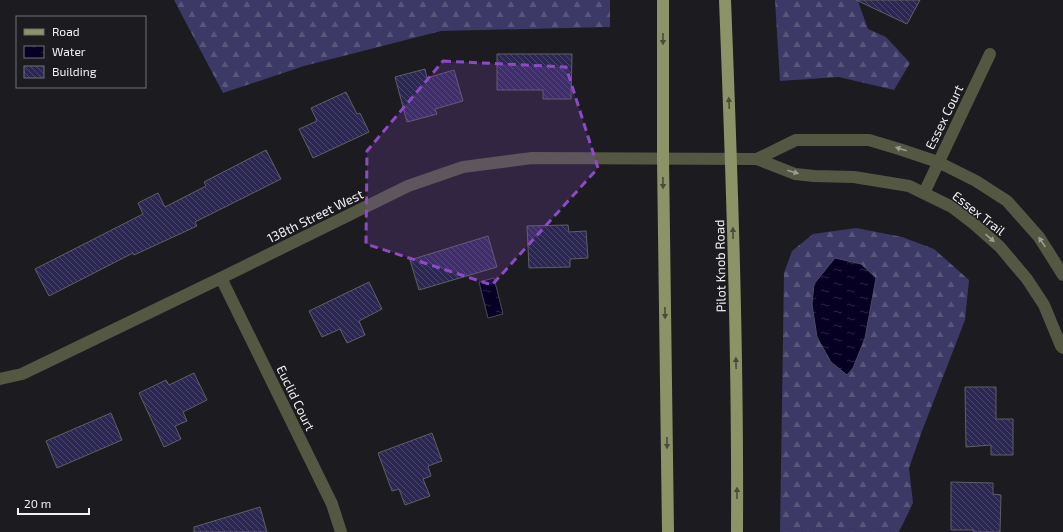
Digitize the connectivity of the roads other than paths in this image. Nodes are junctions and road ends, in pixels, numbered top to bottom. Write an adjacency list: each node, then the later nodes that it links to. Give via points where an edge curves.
1 (662, 0): 4 (main road, one-way to 4)
2 (725, 0): 5 (main road, Pilot Knob Road, one-way to 2)
3 (990, 54): 7 (street, Essex Court)
4 (662, 159): 5 (street, Essex Trail); 10 (street, 138th Street West, via 532,158 463,167 408,186); 14 (main road, one-way to 14)
5 (732, 159): 6 (street, Essex Trail); 15 (main road, Pilot Knob Road, one-way to 5)
6 (757, 159): 7 (street, Essex Trail, one-way to 6, via 870,140 796,140); 8 (street, Essex Trail, one-way to 8, via 794,174 868,179 909,186)
7 (938, 162): 8 (street, Essex Court); 9 (street, Essex Trail, one-way to 7, via 1039,237 1007,201 976,181)
8 (924, 193): 11 (street, Essex Trail, one-way to 11, via 952,207 1000,247 1028,279 1044,305)
9 (1063, 274)
10 (221, 278): 12 (street, 138th Street West, via 22,374); 13 (street, Euclid Court, via 332,504)
11 (1063, 348)
12 (0, 379)
13 (341, 532)
14 (668, 532)
15 (737, 532)

